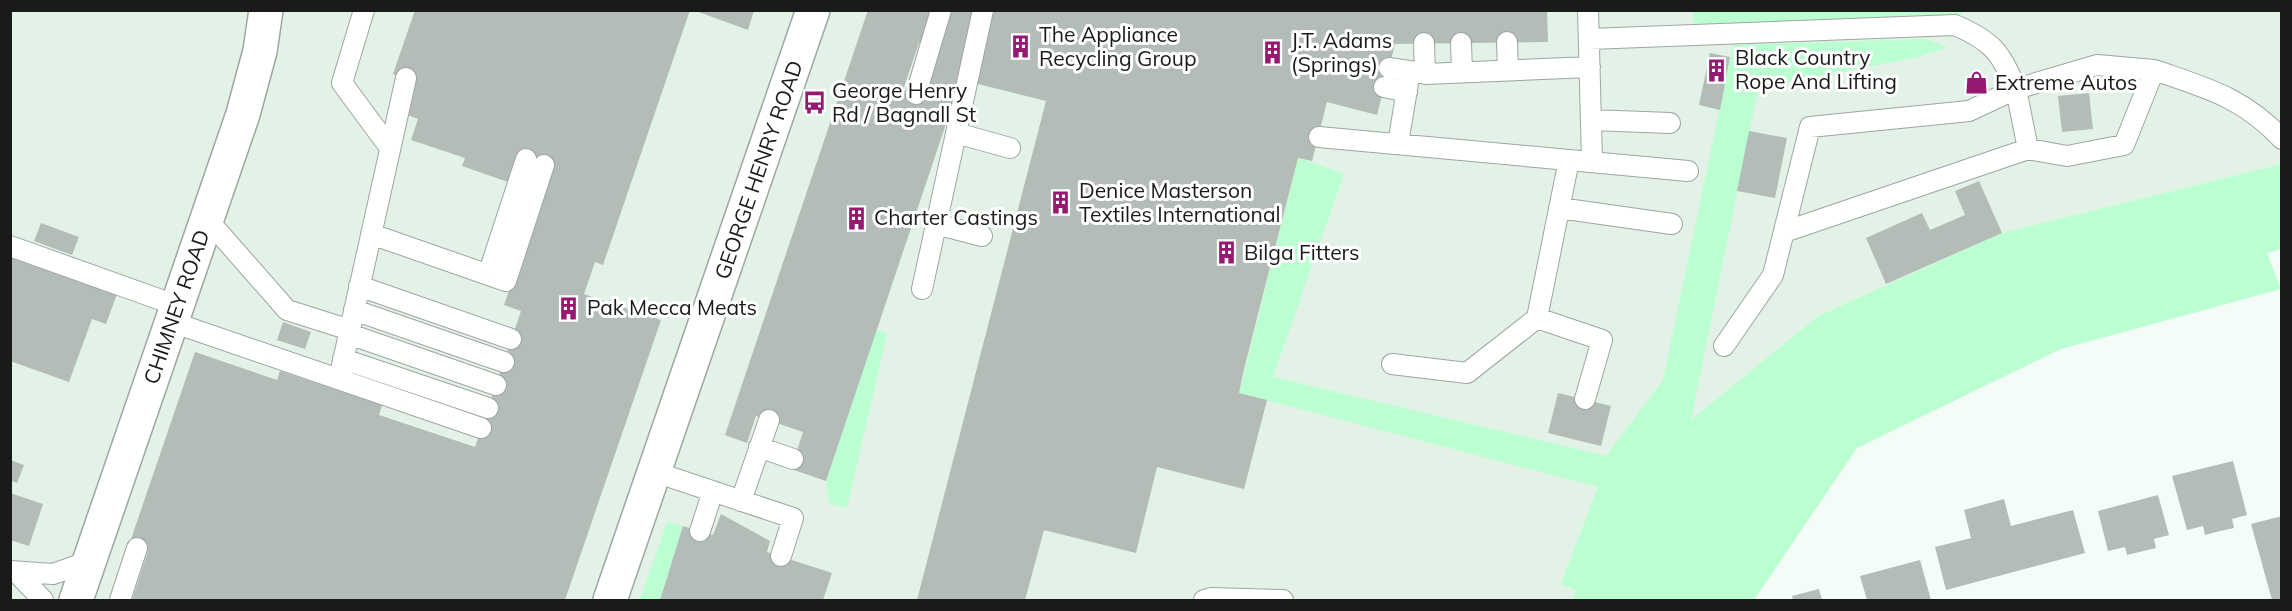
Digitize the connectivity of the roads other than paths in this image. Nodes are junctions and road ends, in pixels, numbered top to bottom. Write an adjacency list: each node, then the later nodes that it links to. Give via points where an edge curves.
1 (266, 10): 34 (street, CHIMNEY ROAD, via 243,114)
2 (364, 10): 26 (lane, via 342,83)
3 (813, 10): 60 (street, GEORGE HENRY ROAD)
4 (941, 10): 19 (lane)
5 (983, 10): 22 (lane)
6 (1588, 10): 7 (lane)
7 (1589, 39): 11 (lane); 17 (lane, via 1955,25 1984,38 2006,64)
8 (1507, 42): 12 (lane)
9 (1424, 43): 14 (lane)
10 (1461, 43): 15 (lane)
11 (1590, 67): 12 (lane); 20 (lane)
12 (1508, 70): 15 (lane)
13 (2154, 70): 17 (lane, via 2097,65); 24 (lane, via 2224,94 2260,116); 28 (lane, via 2124,146 2067,156)
14 (1417, 72): 15 (lane); 18 (lane); 18 (lane, via 1386,77)
15 (1462, 72)
16 (406, 78): 26 (lane)
17 (2016, 89): 28 (lane); 37 (lane, via 1969,111 1810,127)
18 (1407, 92): 25 (lane)
19 (916, 94)
20 (1591, 120): 21 (lane); 31 (lane)
21 (1670, 123)
22 (956, 133): 27 (lane); 35 (lane)
23 (1319, 137): 25 (lane)
24 (2282, 139)
25 (1398, 144): 29 (lane)
26 (390, 148): 38 (lane)
27 (1010, 148)
28 (2028, 149): 37 (lane)
29 (1569, 160): 31 (lane); 33 (lane)
30 (535, 162): 38 (lane, via 506,281)
31 (1592, 162): 32 (lane)
32 (1688, 171)
33 (1559, 208): 36 (lane); 45 (lane)
34 (207, 219): 44 (street, CHIMNEY ROAD); 46 (lane, via 287,310)
35 (936, 224): 39 (lane); 42 (lane)
36 (1672, 224)
37 (1784, 232): 48 (lane, via 1773,275)
38 (371, 234): 41 (lane)
39 (982, 236)
40 (10, 246): 44 (lane)
41 (359, 286): 43 (lane); 47 (lane)
42 (922, 289)
43 (354, 310): 46 (lane); 50 (lane)
44 (175, 314): 52 (lane); 66 (street, CHIMNEY ROAD)
45 (1537, 318): 51 (lane, via 1467,373); 54 (lane, via 1602,340)
46 (349, 332): 49 (lane); 53 (lane)
47 (511, 339)
48 (1724, 346)
49 (343, 358): 52 (lane); 55 (lane)
50 (504, 362)
51 (1392, 364)
52 (339, 379): 57 (lane)
53 (496, 385)
54 (1585, 399)
55 (488, 408)
56 (769, 420): 58 (lane)
57 (481, 428)
58 (759, 447): 59 (lane); 62 (lane)
59 (794, 459)
60 (655, 472): 61 (lane); 71 (street, GEORGE HENRY ROAD)
61 (713, 491): 62 (lane); 63 (lane)
62 (741, 501): 65 (lane, via 793,518)
63 (700, 531)
64 (137, 548): 70 (lane)
65 (781, 556)
66 (90, 561): 67 (lane, via 53,574); 69 (street, CHIMNEY ROAD)
67 (14, 572): 68 (lane)
68 (43, 600)
69 (76, 600)
70 (120, 600)
71 (610, 600)
72 (1204, 600): 73 (lane)
73 (1283, 600)

